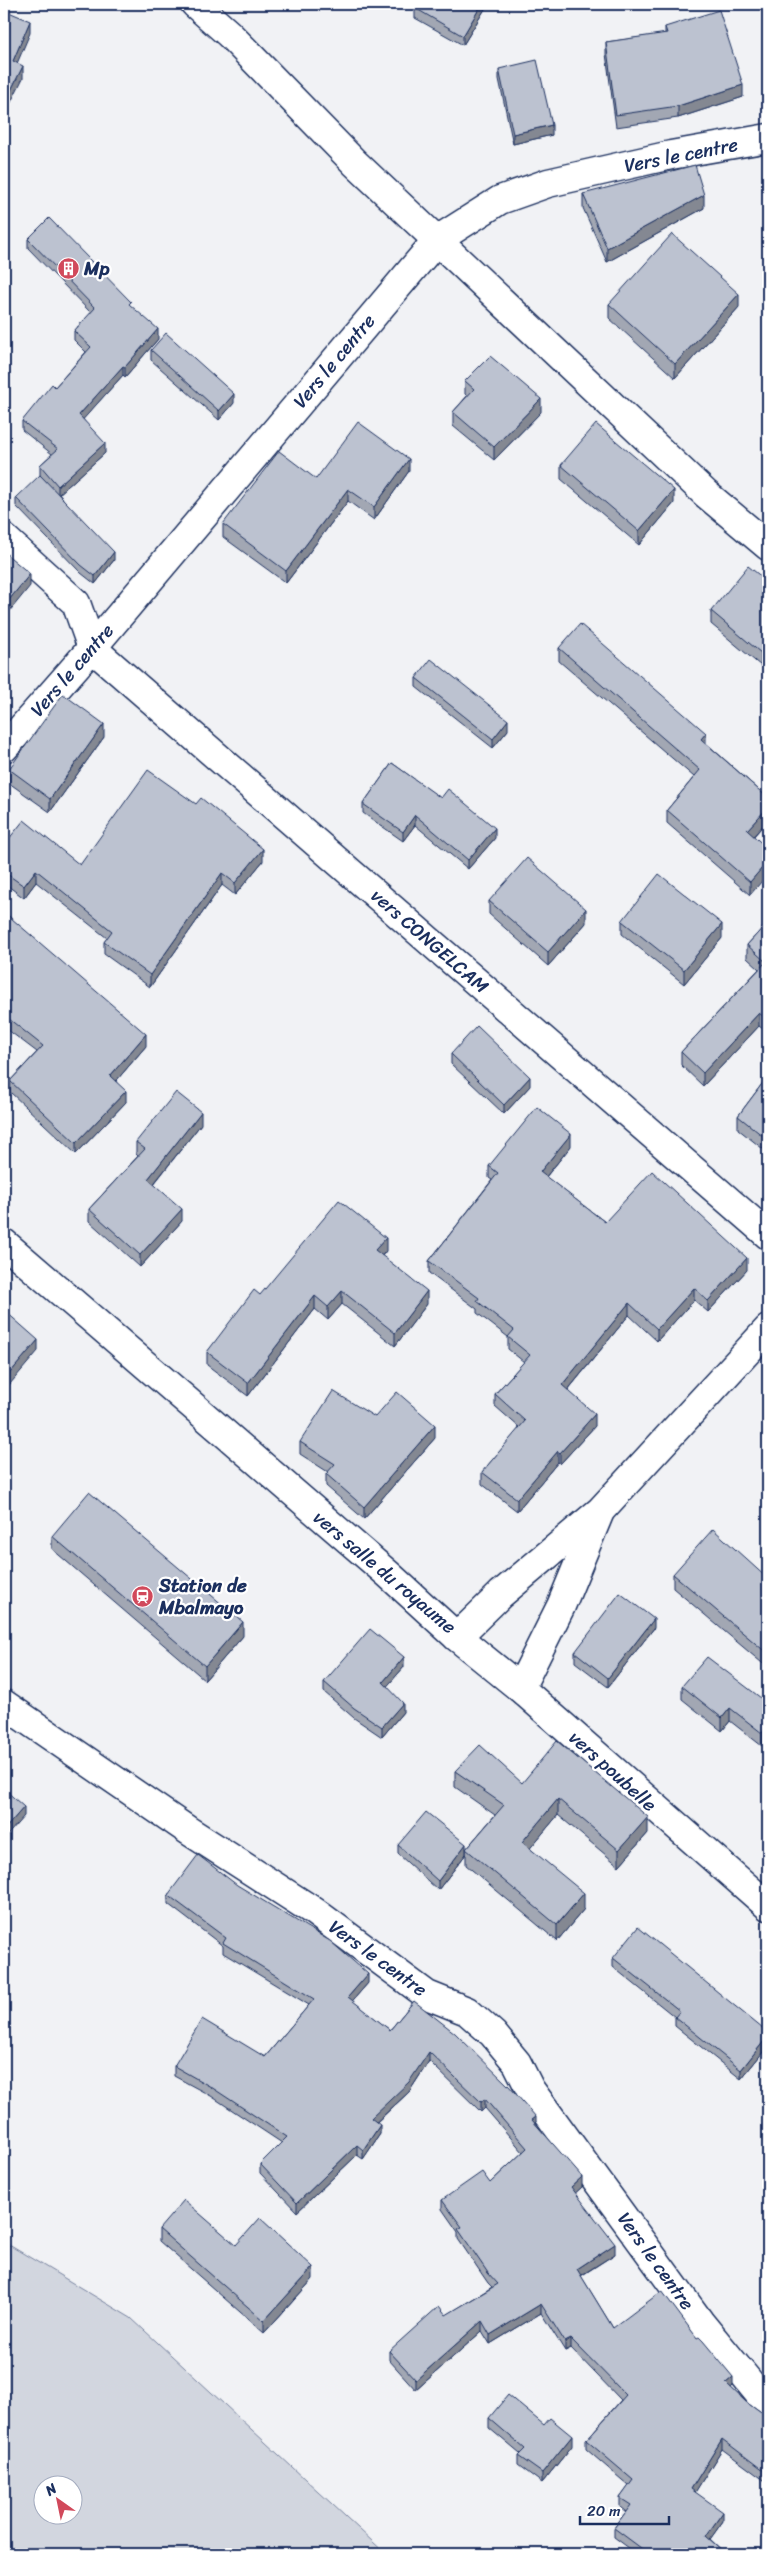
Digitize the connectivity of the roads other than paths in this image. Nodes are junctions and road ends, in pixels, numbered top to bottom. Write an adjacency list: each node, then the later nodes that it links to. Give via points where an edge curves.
1 (195, 4): 3 (street)
2 (768, 138): 3 (street, Vers le centre, via 671,155 548,183 500,200)
3 (437, 240): 5 (street, via 706,494); 6 (street, Vers le centre)
4 (4, 538): 6 (street, via 76,603)
5 (768, 546)
6 (92, 648): 7 (street, Vers le centre); 8 (street, vers CONGELCAM)
7 (4, 748)
8 (768, 1235)
9 (4, 1243): 12 (street, vers salle du royaume)
10 (768, 1329): 11 (street, vers salle du royaume)
11 (600, 1511): 12 (street, vers salle du royaume, via 501,1594); 13 (street, via 561,1606)
12 (457, 1637): 13 (street, vers poubelle)
13 (520, 1688): 15 (street, vers poubelle)
14 (4, 1704): 16 (street, Vers le centre, via 189,1831 315,1912 427,1995 468,2011 493,2034 517,2064 530,2089 700,2322)
15 (768, 1906)
16 (768, 2405)

